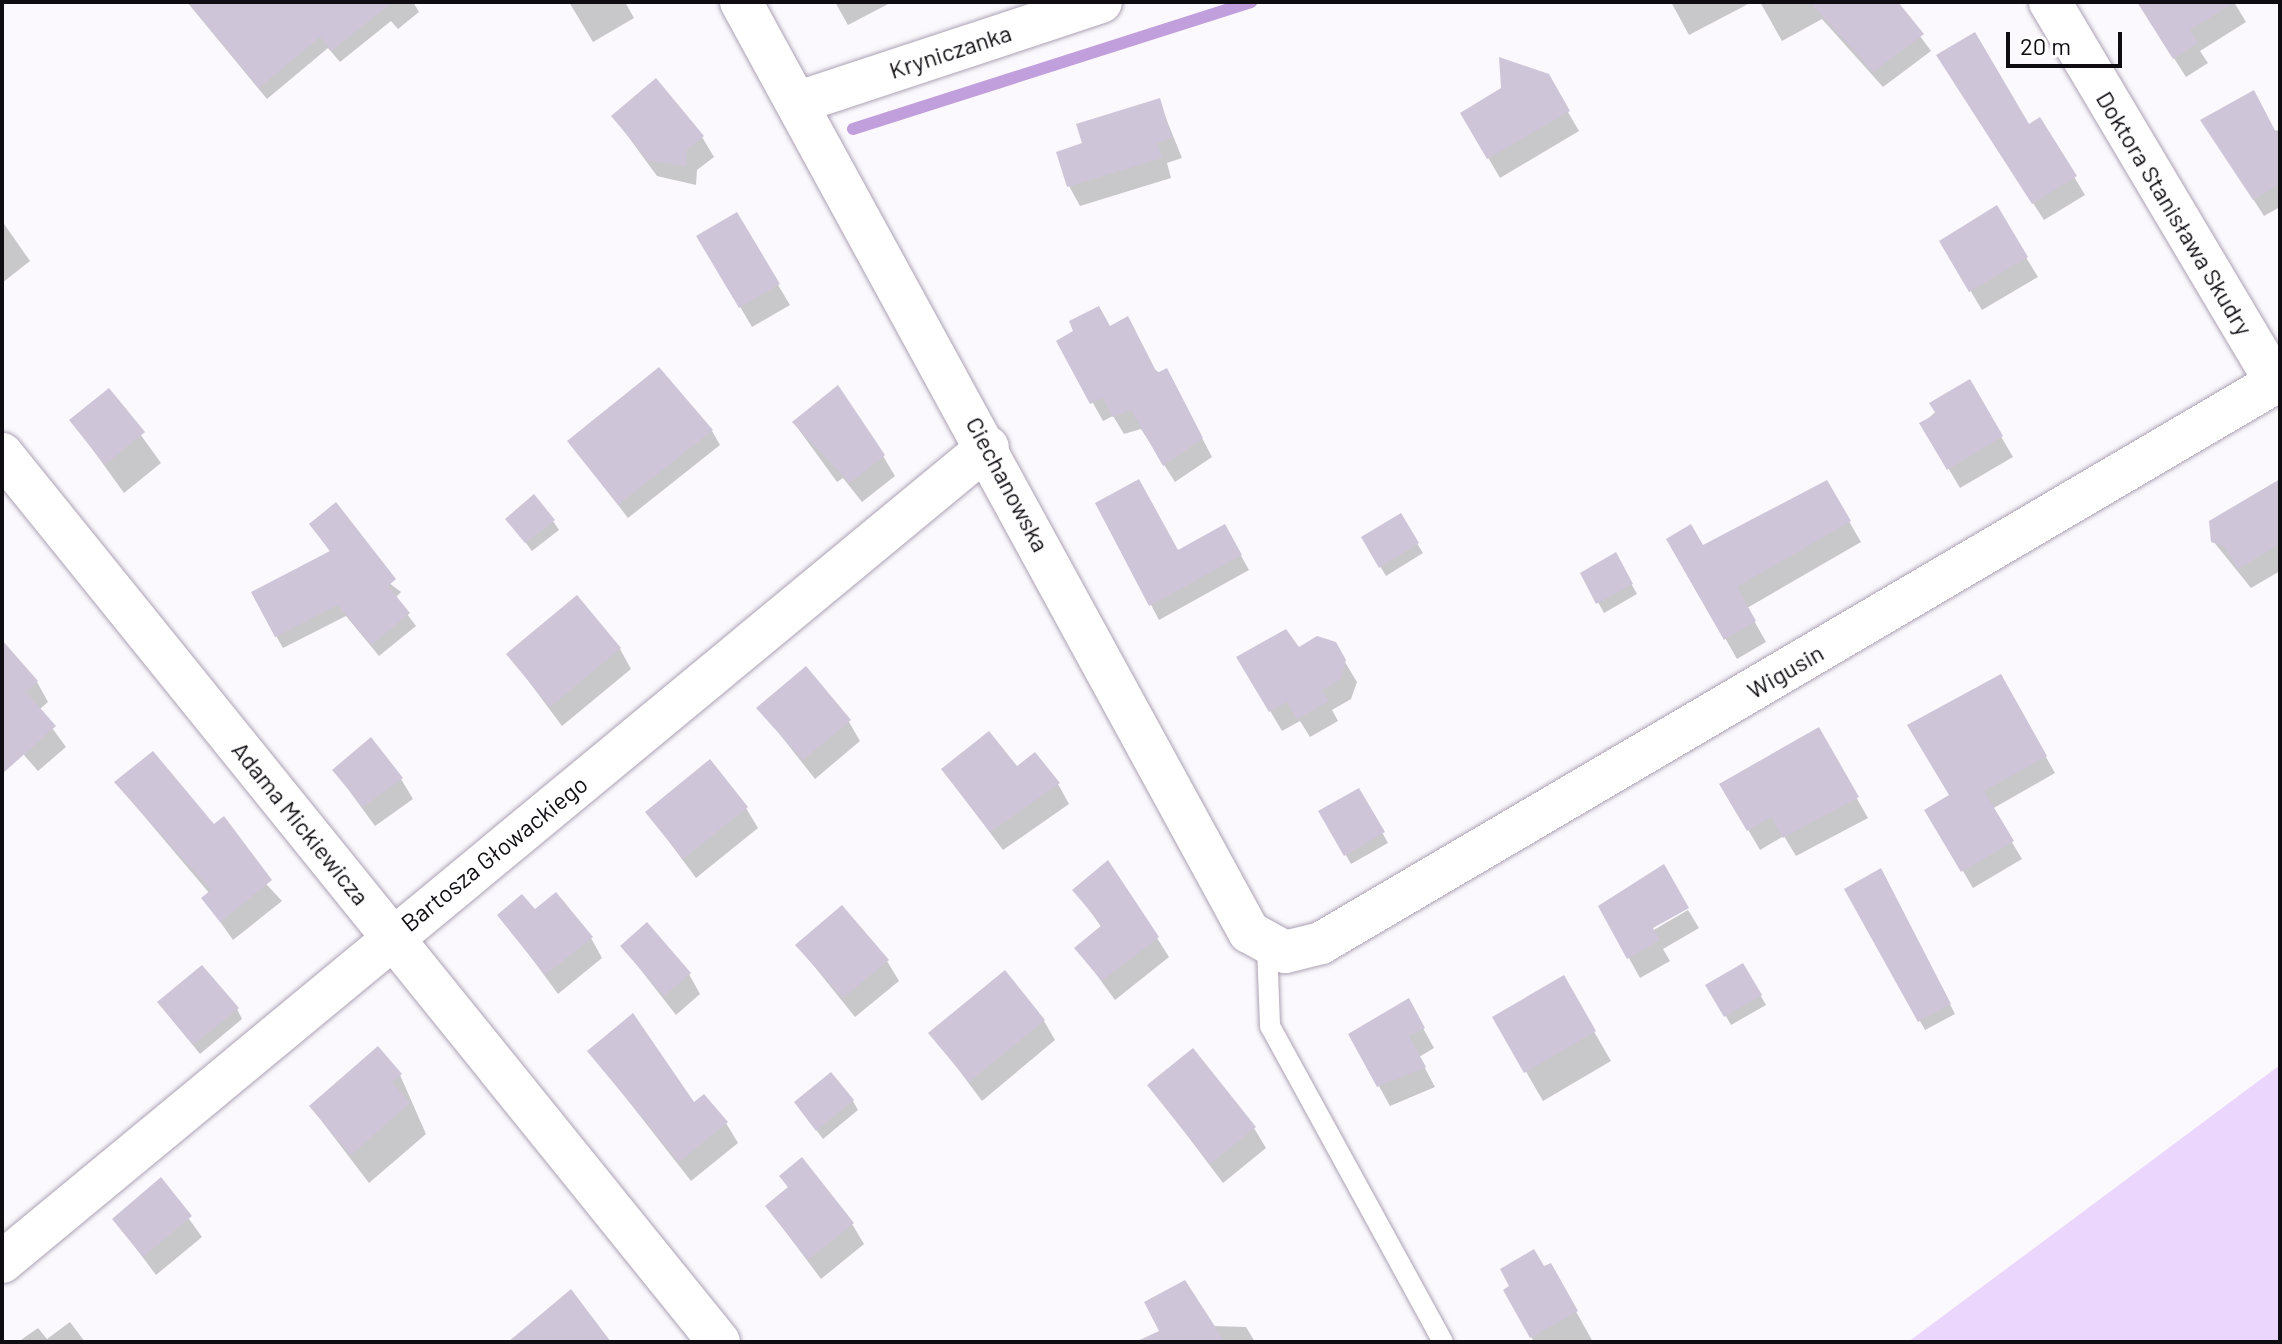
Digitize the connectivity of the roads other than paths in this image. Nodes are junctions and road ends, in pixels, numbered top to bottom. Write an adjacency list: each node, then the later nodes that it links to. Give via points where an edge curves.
1 (741, 2): 4 (street, Ciechanowska)
2 (1101, 2): 4 (street, Kryniczanka)
3 (2050, 2): 5 (street, Doktora Stanisława Skudry)
4 (799, 102): 6 (street, Ciechanowska)
5 (2278, 381): 9 (street, Wigusin, via 1321,943)
6 (988, 447): 8 (street, Bartosza Głowackiego); 9 (street, Ciechanowska, via 1249,932)
7 (2, 454): 8 (street, Adama Mickiewicza)
8 (393, 936): 10 (street, Bartosza Głowackiego); 11 (street, Adama Mickiewicza)
9 (1276, 949): 12 (lane, via 1270,1026)
10 (2, 1262)
11 (719, 1342)
12 (1443, 1342)

